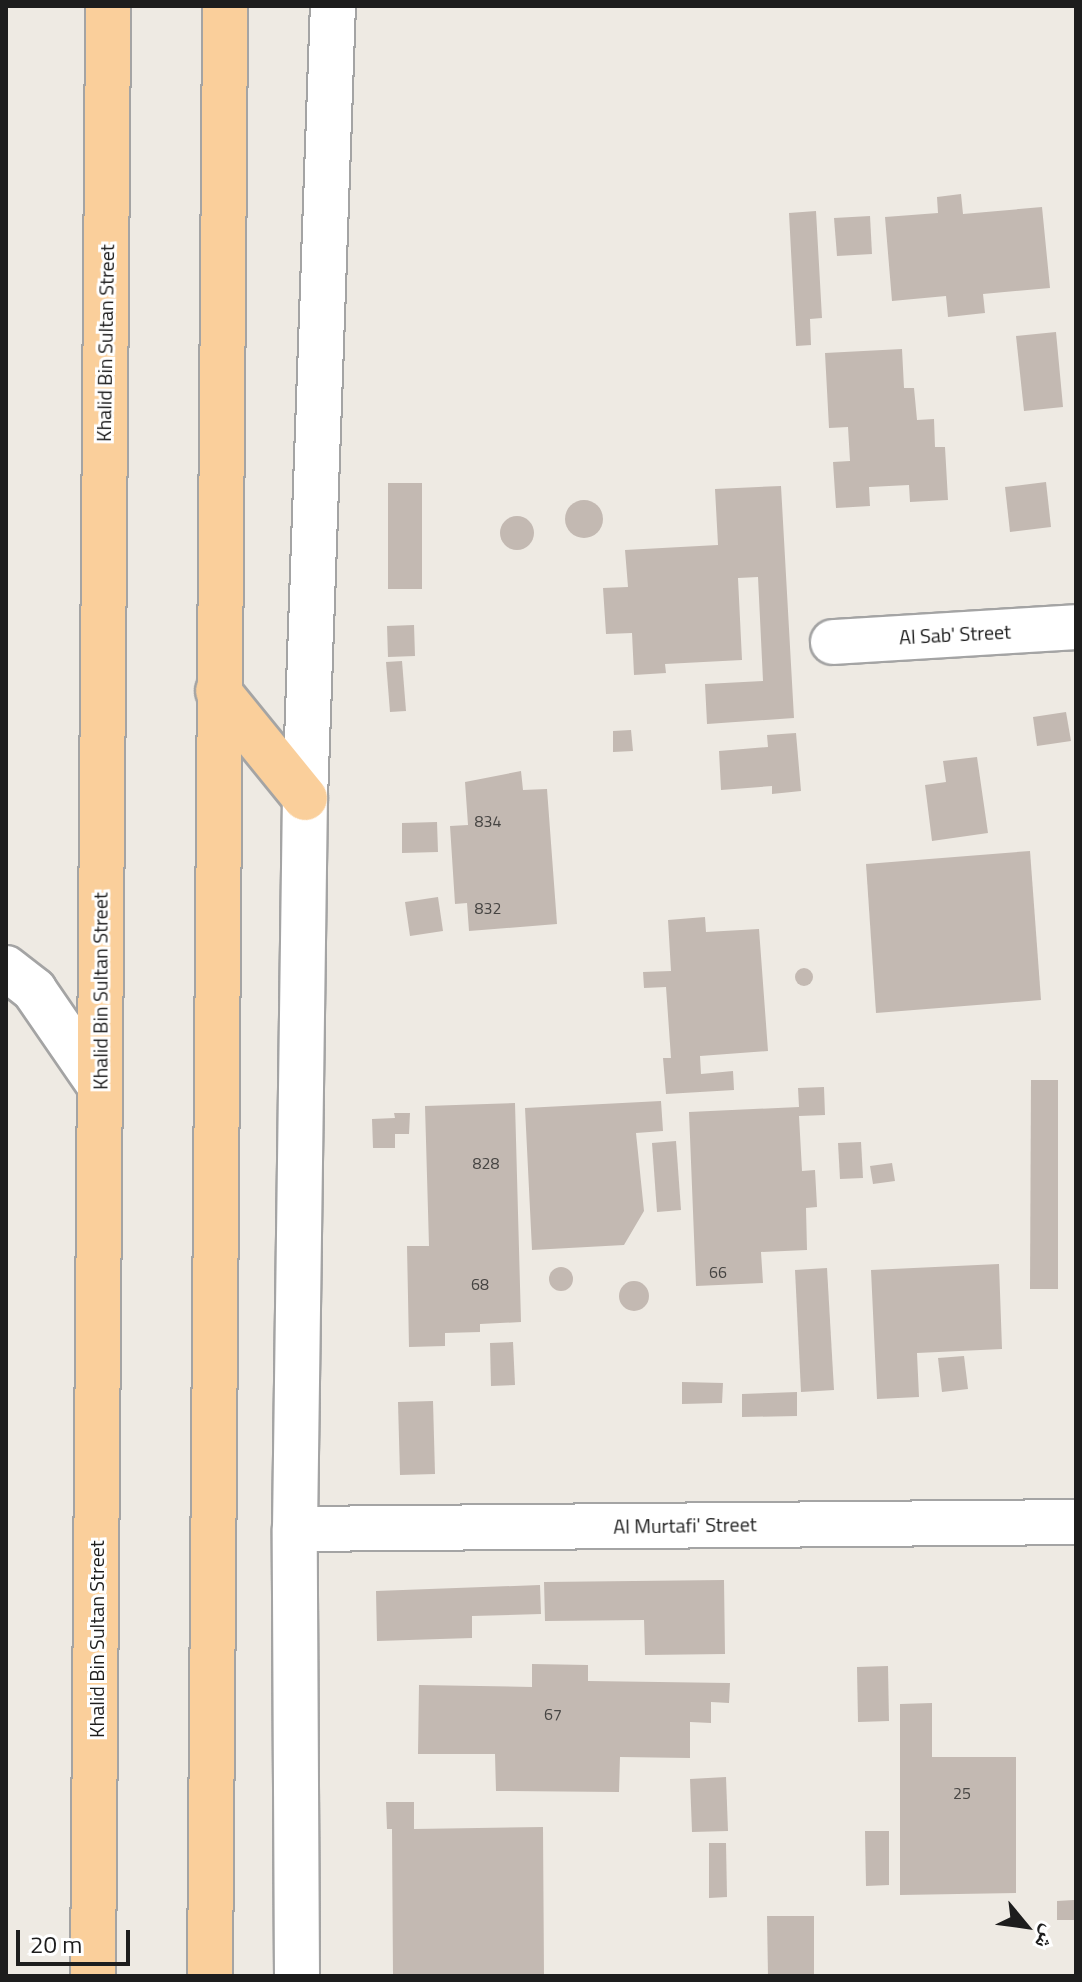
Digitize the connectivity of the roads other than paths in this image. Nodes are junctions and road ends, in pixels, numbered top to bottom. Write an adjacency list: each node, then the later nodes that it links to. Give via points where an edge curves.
1 (108, 6): 9 (main road, Khalid Bin Sultan Street)
2 (225, 6): 6 (main road)
3 (333, 6): 7 (street)
4 (1076, 627): 5 (street, Al Sab' Street)
5 (833, 642)
6 (218, 691): 7 (main road); 13 (main road)
7 (305, 798): 11 (street)
8 (6, 968): 9 (street, via 34,990)
9 (100, 1086): 12 (main road, Khalid Bin Sultan Street)
10 (1076, 1522): 11 (street, Al Murtafi' Street)
11 (295, 1529): 14 (street)
12 (93, 1976)
13 (210, 1976)
14 (297, 1976)

